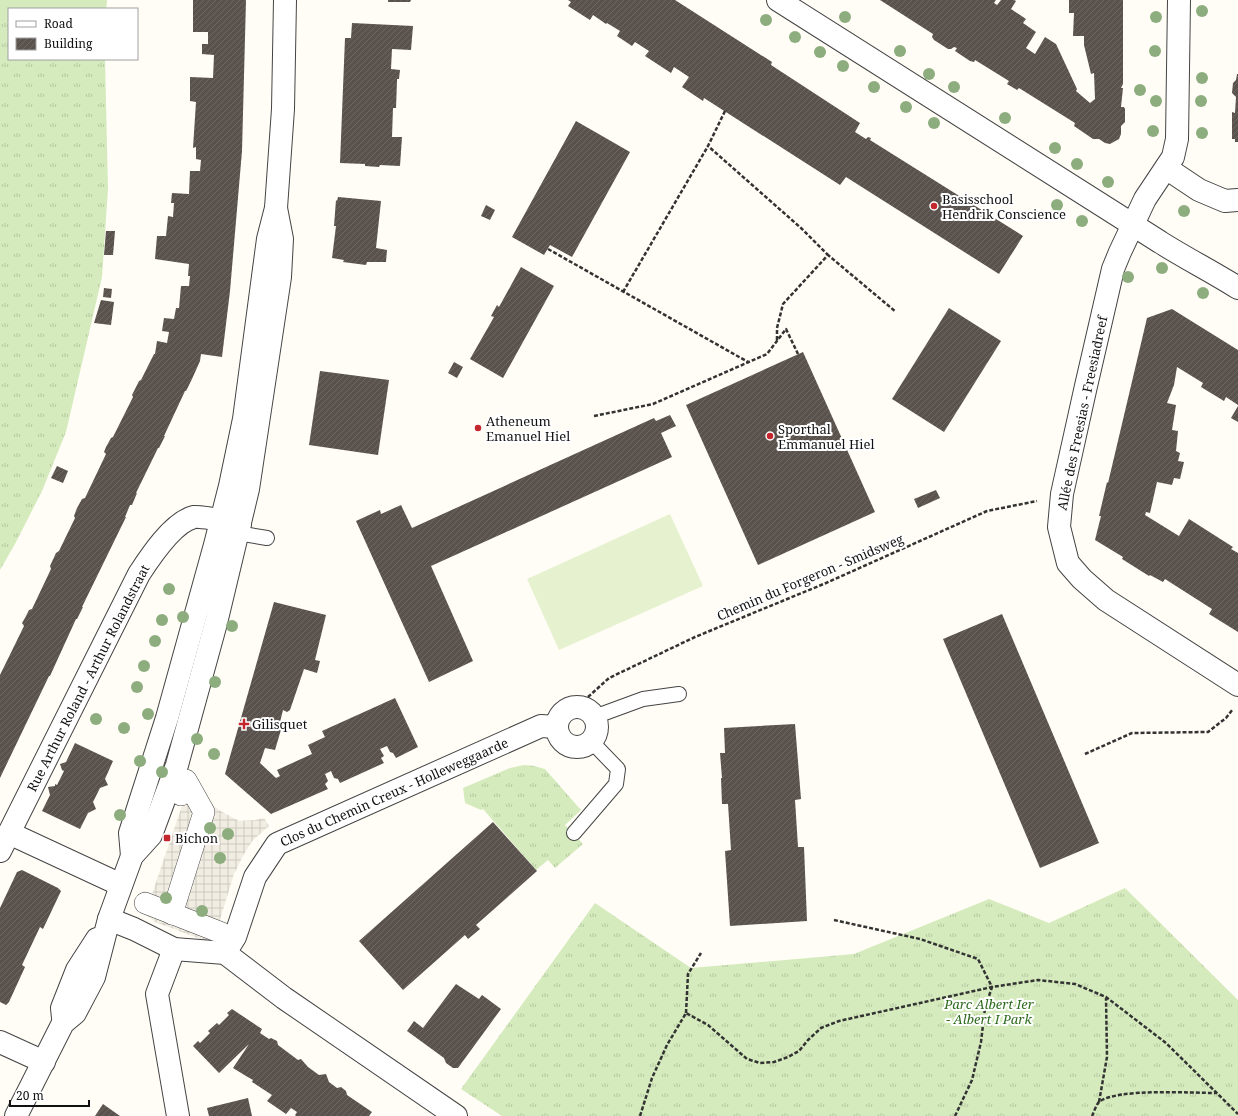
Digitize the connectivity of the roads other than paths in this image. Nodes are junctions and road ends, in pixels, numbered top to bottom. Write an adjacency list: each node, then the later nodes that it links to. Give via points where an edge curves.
1 (285, 0): 8 (street, via 283,109 276,208 268,239)
2 (778, 0): 6 (street)
3 (1180, 0): 4 (street, Allée des Freesias - Freesiadreef, via 1177,139 1174,157)
4 (1166, 168): 5 (street, via 1200,190 1225,201); 6 (street, Allée des Freesias - Freesiadreef)
5 (1238, 200)
6 (1133, 224): 7 (street); 10 (street, Allée des Freesias - Freesiadreef, via 1113,269 1062,494 1059,527 1068,563 1082,579 1106,600)
7 (1238, 288)
8 (229, 527): 9 (lane); 17 (street, Rue Arthur Roland - Arthur Rolandstraat, via 194,517 179,525 155,550 139,574); 18 (street, via 130,833 132,856)
9 (267, 538)
10 (1238, 685)
11 (679, 694): 12 (lane, via 643,699)
12 (587, 712): 13 (street, via 572,708 558,719); 14 (street, via 597,730)
13 (557, 727): 14 (street, via 558,734 566,745 580,747); 22 (street, Clos du Chemin Creux - Holleweggaarde, via 541,726 277,844 255,877 234,937)
14 (592, 741): 16 (lane, via 618,769 616,784)
15 (181, 795): 20 (street, via 186,780 204,812)
16 (574, 833)
17 (4, 842): 18 (street)
18 (122, 885): 21 (street)
19 (145, 902): 20 (street)
20 (172, 914): 22 (street)
21 (109, 919): 23 (street); 25 (street, via 94,977 75,1013 63,1023)
22 (223, 943): 23 (street); 28 (street, via 284,998)
23 (174, 949): 27 (street, via 158,994)
24 (0, 1042): 25 (street)
25 (44, 1062): 26 (street)
26 (16, 1116)
27 (178, 1116)
28 (456, 1116)

